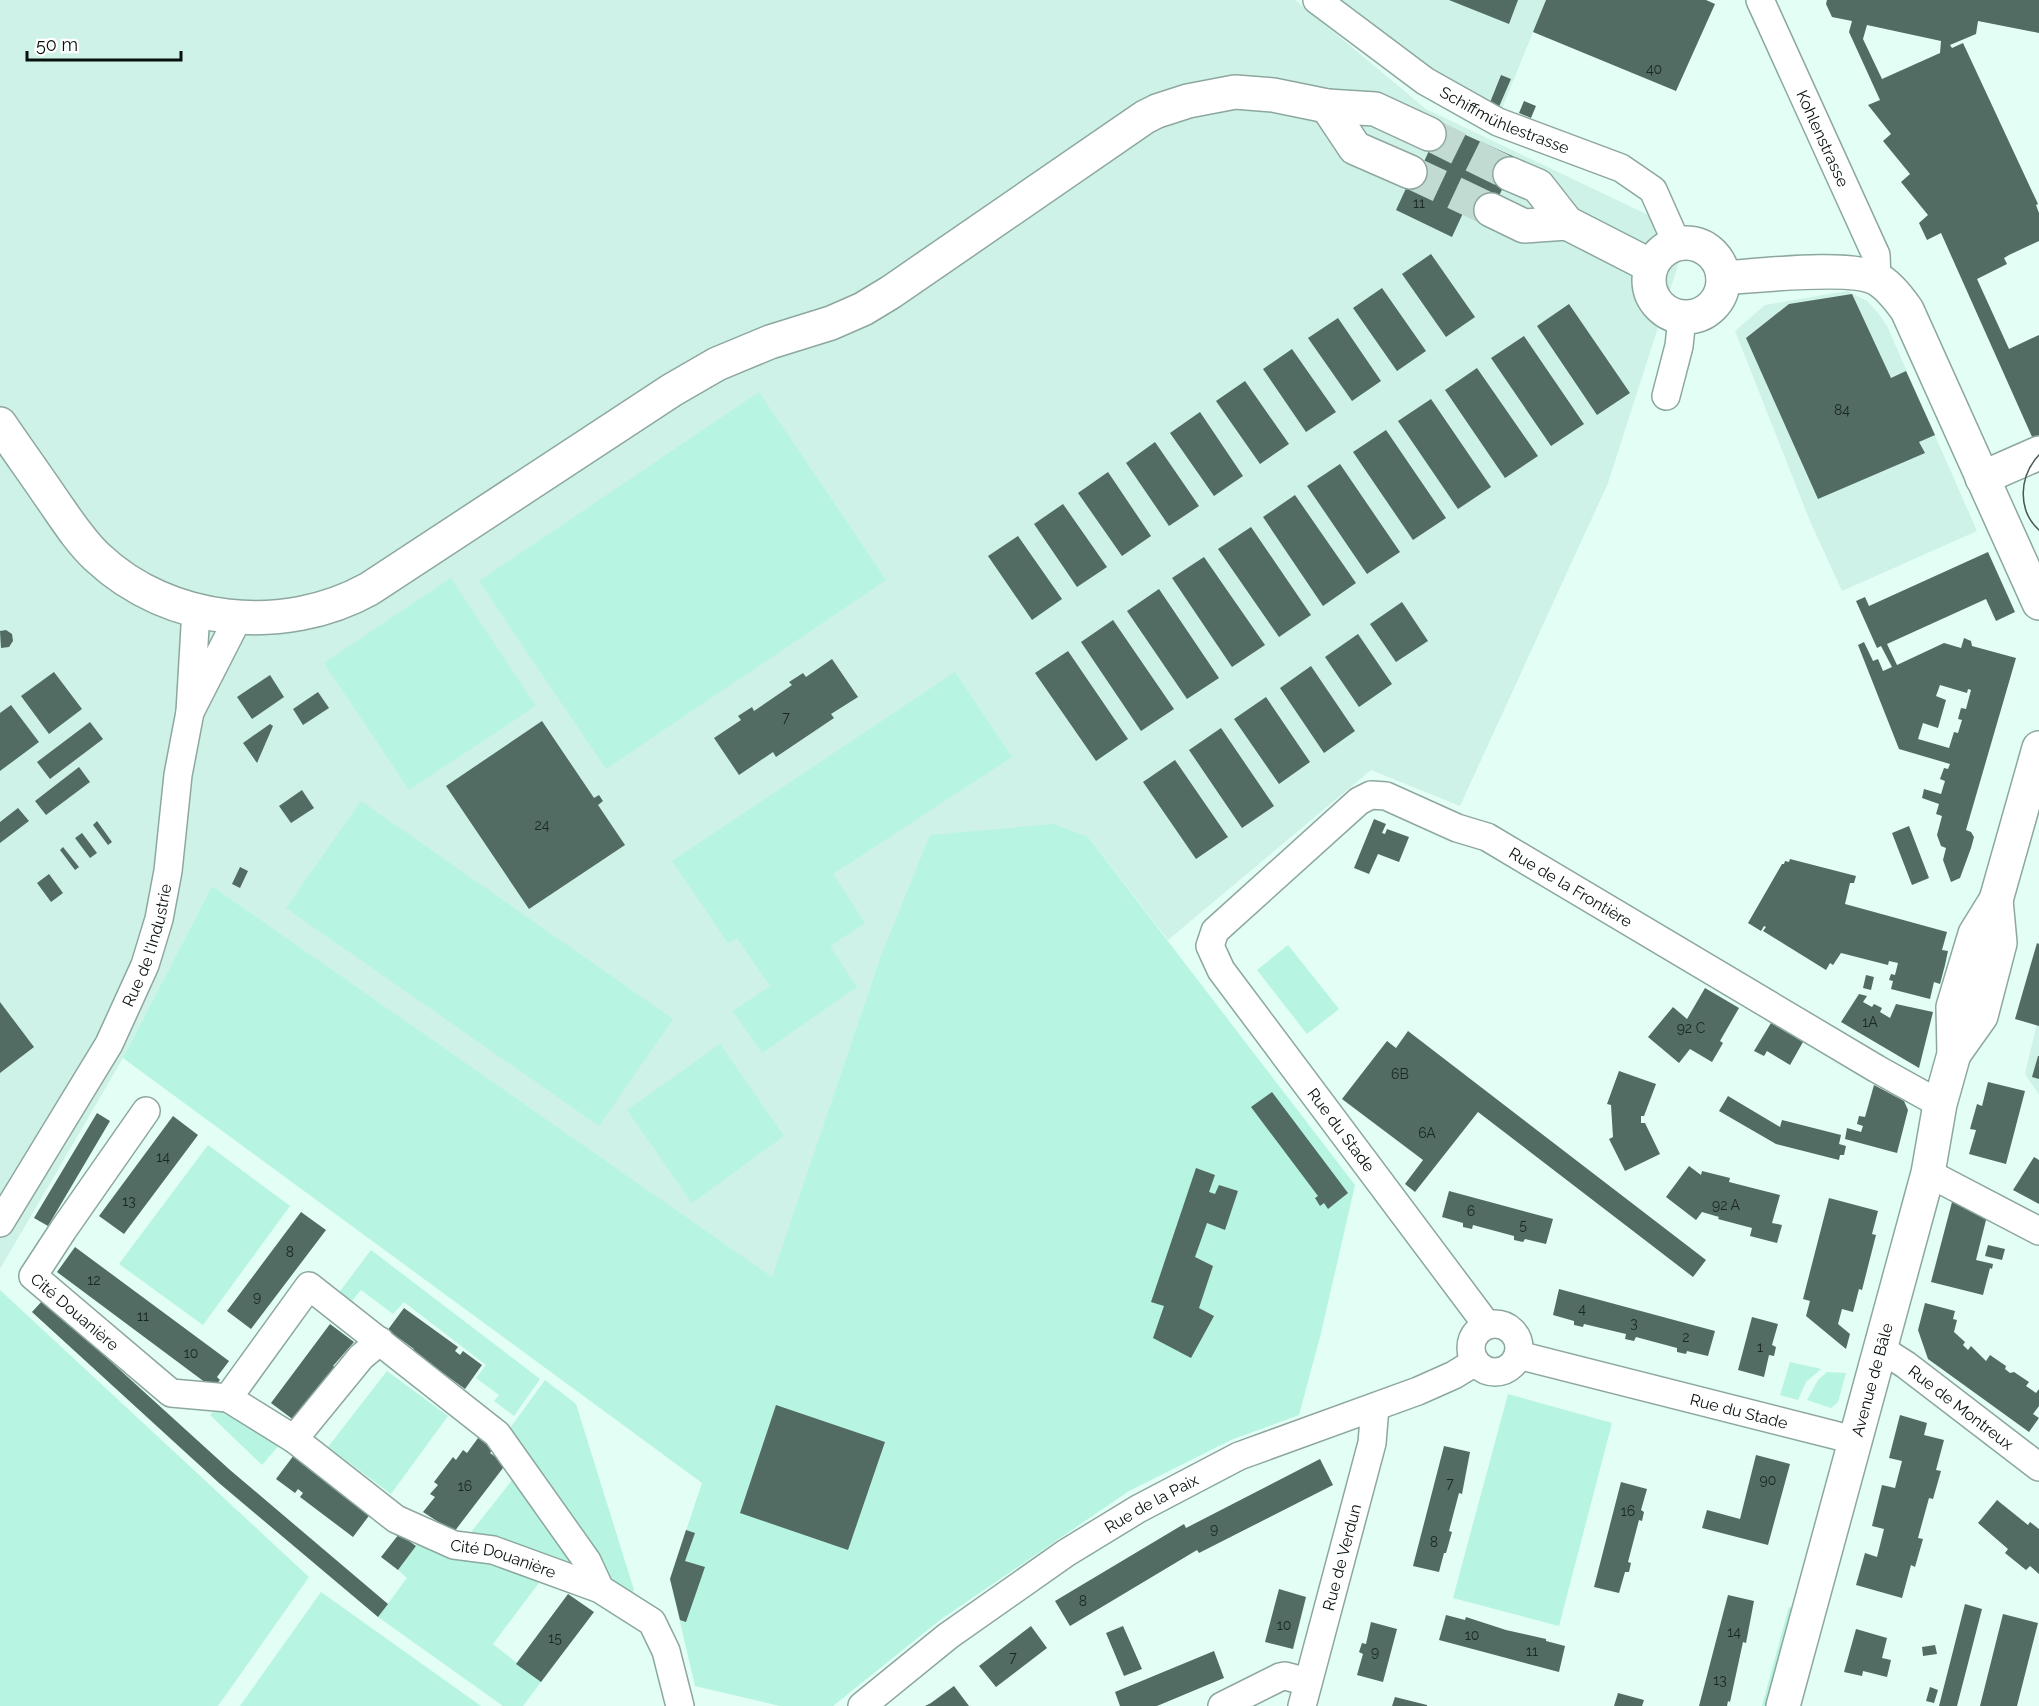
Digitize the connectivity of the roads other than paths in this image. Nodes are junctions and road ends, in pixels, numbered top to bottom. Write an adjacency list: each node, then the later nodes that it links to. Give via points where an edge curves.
1 (1317, 0): 9 (street, Schiffmühlestrasse, via 1425,81 1498,122 1621,168 1653,190)
2 (1760, 0): 12 (street, Kohlenstrasse, via 1876,255)
3 (1327, 106): 4 (main road, via 1375,109); 5 (main road, via 1355,148); 20 (main road, via 1235,92 1157,111 863,309 717,364 369,589 321,609 287,616)
4 (1429, 134)
5 (1410, 172)
6 (1510, 174): 8 (main road, via 1538,186)
7 (1491, 210): 8 (main road, via 1524,226)
8 (1567, 223): 10 (main road)
9 (1677, 244): 10 (main road, via 1661,252); 11 (main road, via 1698,245 1708,250 1721,267)
10 (1651, 266): 13 (main road, via 1648,285 1656,304)
11 (1723, 278): 12 (main road, via 1822,272); 13 (main road, via 1715,305 1700,315)
12 (1877, 279): 17 (main road, via 1907,310)
13 (1682, 318): 14 (street)
14 (1666, 396)
15 (0, 424): 19 (main road, via 97,557 148,591)
16 (2039, 453): 17 (main road)
17 (1982, 478): 18 (main road)
18 (2039, 603)
19 (196, 610): 20 (main road); 21 (street, Rue de l'Industrie)
20 (238, 618): 21 (street, Rue de l'Industrie)
21 (190, 712): 28 (street, Rue de l'Industrie, via 178,775 168,871 145,965 109,1044)
22 (2037, 762): 23 (main road)
23 (1996, 900): 25 (main road, Avenue de Bâle, via 1975,934 1953,1007); 25 (main road, Avenue de Bâle, via 2000,943 1981,1016)
24 (1215, 931): 26 (street, Rue de la Frontière, via 1359,801 1371,795 1386,796 1487,837); 33 (street, Rue du Stade, via 1210,946 1221,970)
25 (1954, 1054): 26 (main road, Avenue de Bâle)
26 (1940, 1104): 29 (main road, Avenue de Bâle)
27 (146, 1111): 38 (street, Cité Douanière, via 33,1276 171,1393)
28 (42, 1155): 30 (street, Rue de l'Industrie); 31 (street, Rue de l'Industrie)
29 (1928, 1173): 32 (street); 35 (main road, Avenue de Bâle)
30 (0, 1185)
31 (0, 1223)
32 (2039, 1231)
33 (1487, 1324): 36 (street, via 1499,1323 1509,1328 1519,1346); 37 (street, via 1474,1335 1471,1344)
34 (380, 1341): 38 (street, Cité Douanière, via 309,1286); 40 (street, via 361,1358); 43 (street, Cité Douanière, via 497,1434 587,1561)
35 (1881, 1349): 41 (main road, Avenue de Bâle); 42 (street, Rue de Montreux)
36 (1518, 1355): 37 (street, via 1509,1368 1498,1372 1486,1371); 41 (street, Rue du Stade)
37 (1475, 1362): 39 (street, Rue de la Paix, via 1454,1375)
38 (228, 1398): 40 (street, Cité Douanière)
39 (1375, 1407): 44 (street, Rue de Verdun, via 1372,1443); 46 (street, Rue de la Paix, via 1239,1456 1138,1509 1066,1553 948,1636)
40 (294, 1439): 43 (street, Cité Douanière, via 396,1519 454,1545 493,1550)
41 (1854, 1440): 48 (main road, Avenue de Bâle)
42 (2039, 1467)
43 (600, 1589): 45 (street, Cité Douanière, via 652,1623 666,1651)
44 (1305, 1694): 47 (street, via 1285,1676)
45 (680, 1706)
46 (862, 1706)
47 (1222, 1706)
48 (1783, 1706)

